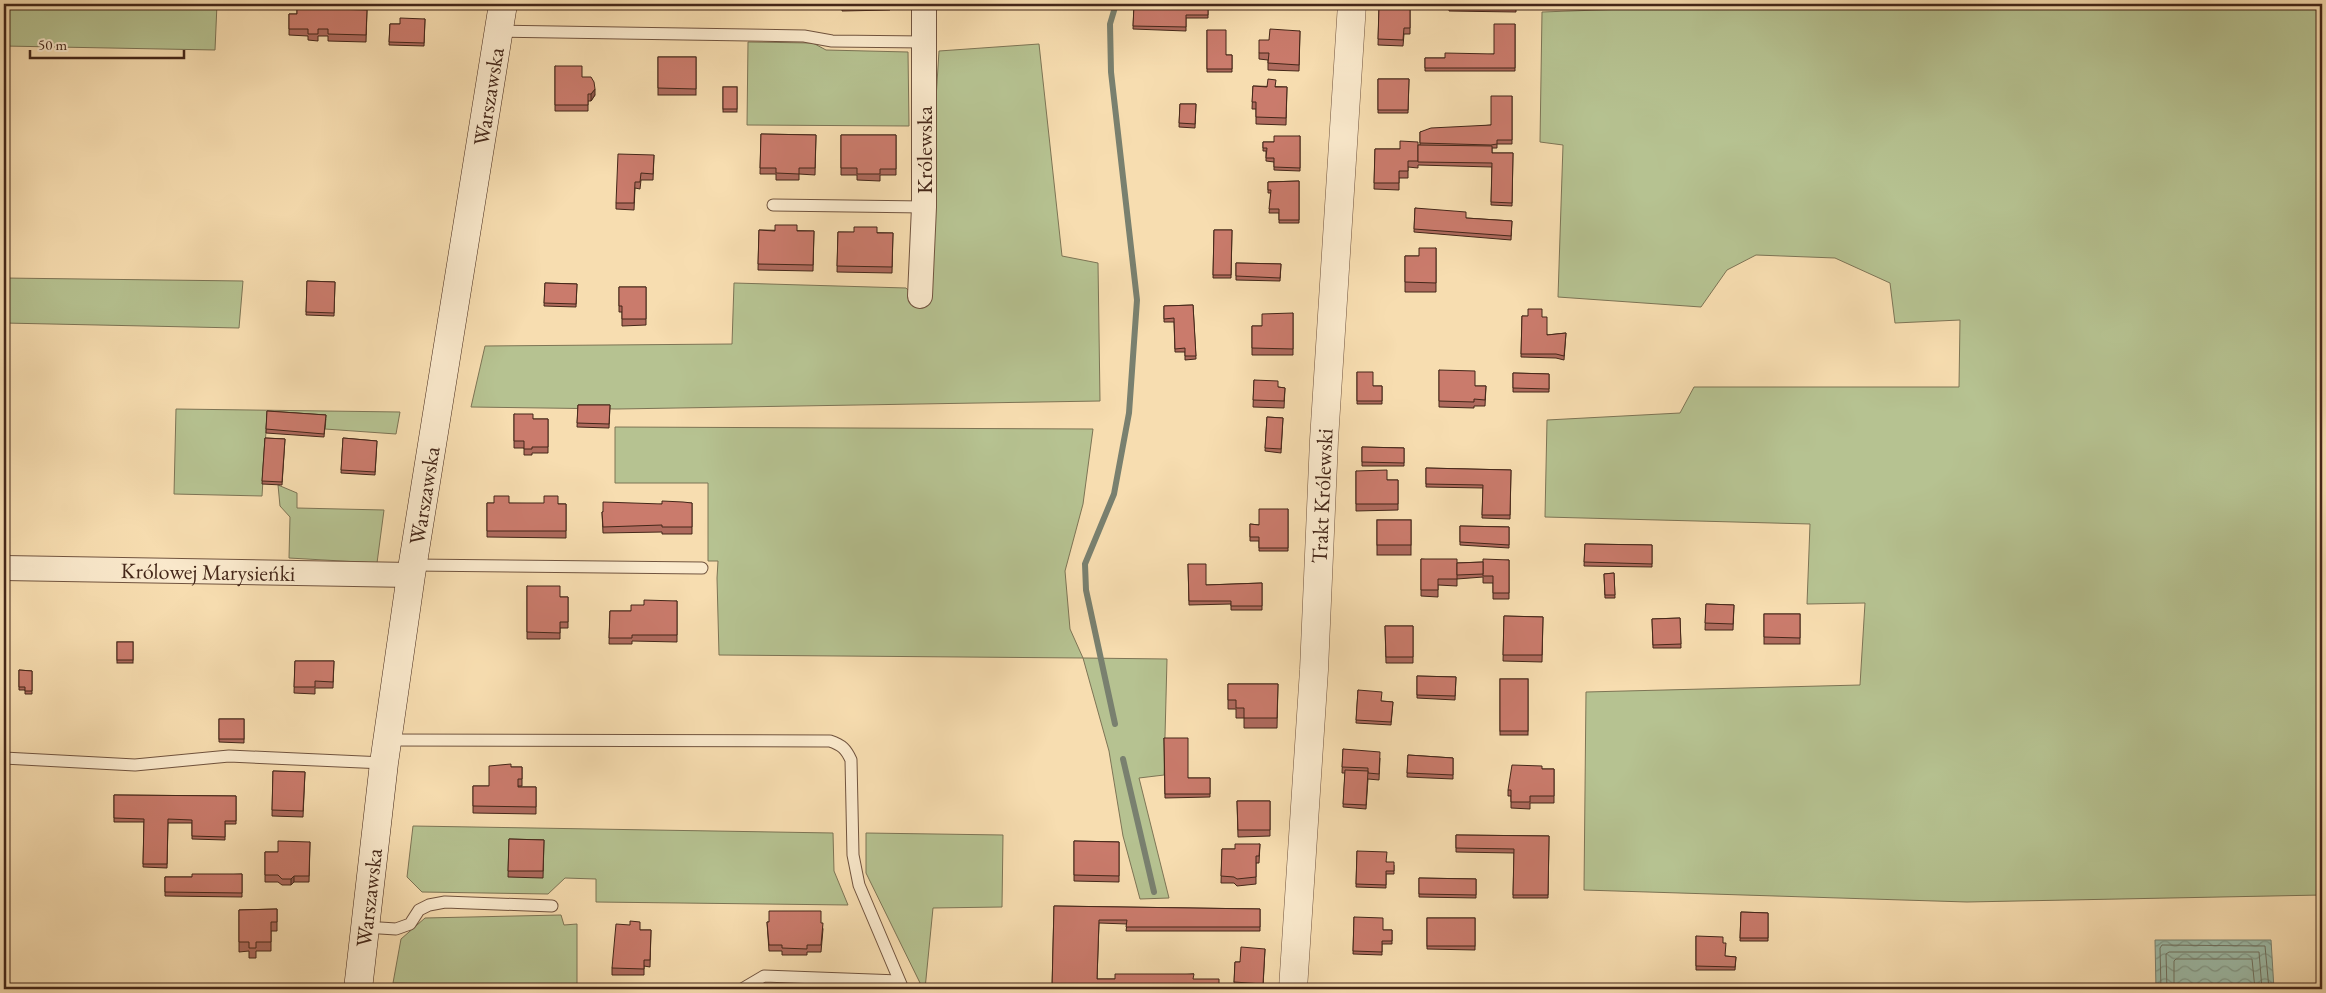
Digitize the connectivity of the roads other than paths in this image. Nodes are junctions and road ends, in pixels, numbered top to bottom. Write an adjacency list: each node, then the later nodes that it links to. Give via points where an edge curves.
1 (503, 4): 4 (street, Warszawska)
2 (924, 4): 5 (street, Królewska)
3 (1352, 4): 19 (street, Trakt Królewski, via 1324,440 1314,670)
4 (500, 31): 5 (lane, via 804,36 832,42); 11 (street, Warszawska)
5 (924, 42): 7 (street, Królewska)
6 (773, 205): 7 (lane)
7 (924, 207): 8 (street, Królewska)
8 (920, 296)
9 (4, 568): 11 (street, Królowej Marysieńki)
10 (702, 568): 11 (lane)
11 (412, 570): 12 (street, Warszawska)
12 (386, 751): 13 (lane, via 229,756 135,765); 15 (street, Warszawska); 16 (lane, via 830,741 842,745 852,760 853,855 859,885)
13 (4, 758)
14 (552, 906): 15 (lane, via 445,902 419,910 410,924 396,930)
15 (364, 927): 17 (street, Warszawska)
16 (901, 985): 18 (lane, via 764,976)
17 (358, 989)
18 (742, 989)
19 (1292, 989)

